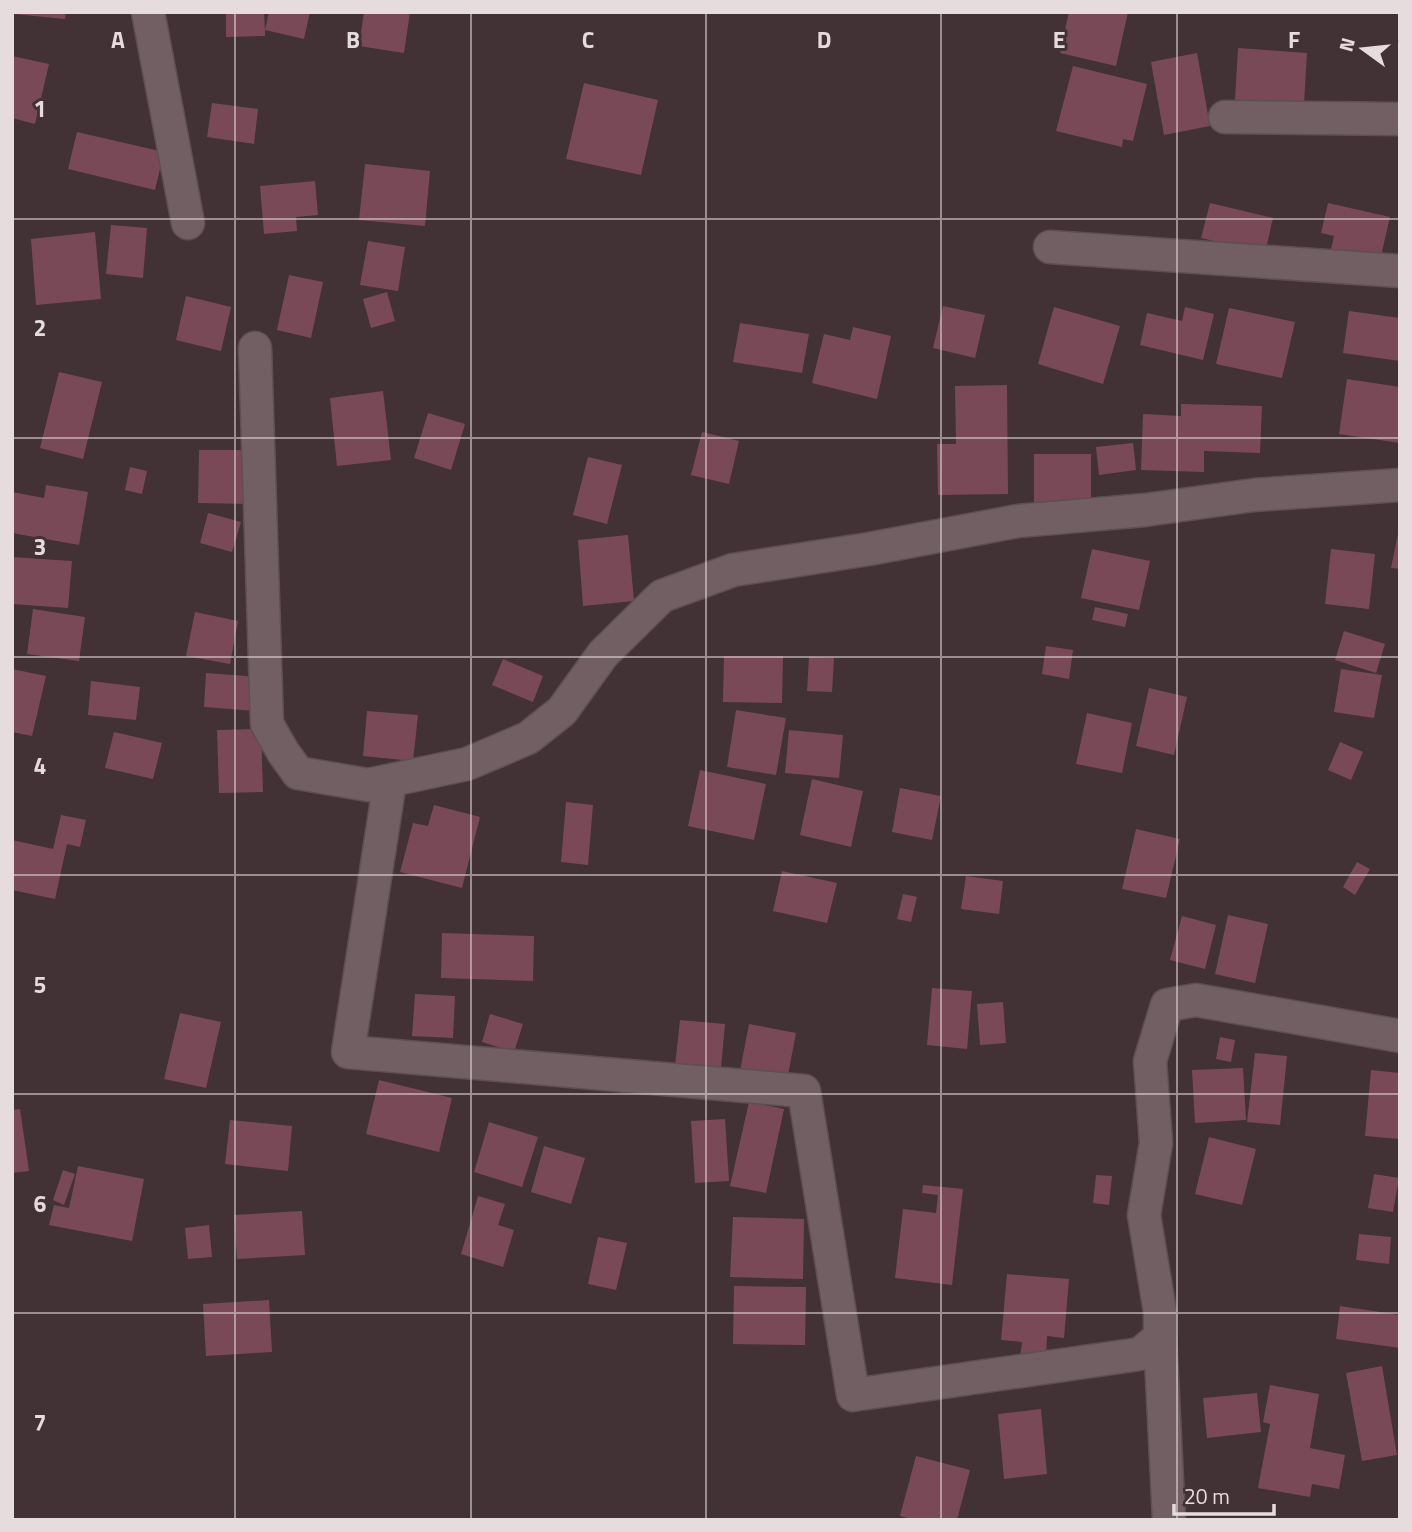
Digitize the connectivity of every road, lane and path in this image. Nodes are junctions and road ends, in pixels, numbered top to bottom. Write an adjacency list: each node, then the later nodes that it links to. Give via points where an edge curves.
1 (148, 12): 4 (street)
2 (1225, 117): 3 (street)
3 (1400, 119)
4 (188, 223)
5 (1051, 247): 6 (street)
6 (1400, 271)
7 (255, 348): 9 (street, via 267,724 299,773 368,785)
8 (1400, 485): 9 (street, via 1254,495 1018,521 733,569 662,596 603,654 562,711 528,738 467,764)
9 (390, 781): 11 (street, via 348,1052 804,1091 853,1395 1140,1354)
10 (1400, 1036): 11 (street, via 1196,1000 1167,1006 1150,1061 1156,1143 1144,1215)
11 (1160, 1337): 12 (street)
12 (1169, 1520)

